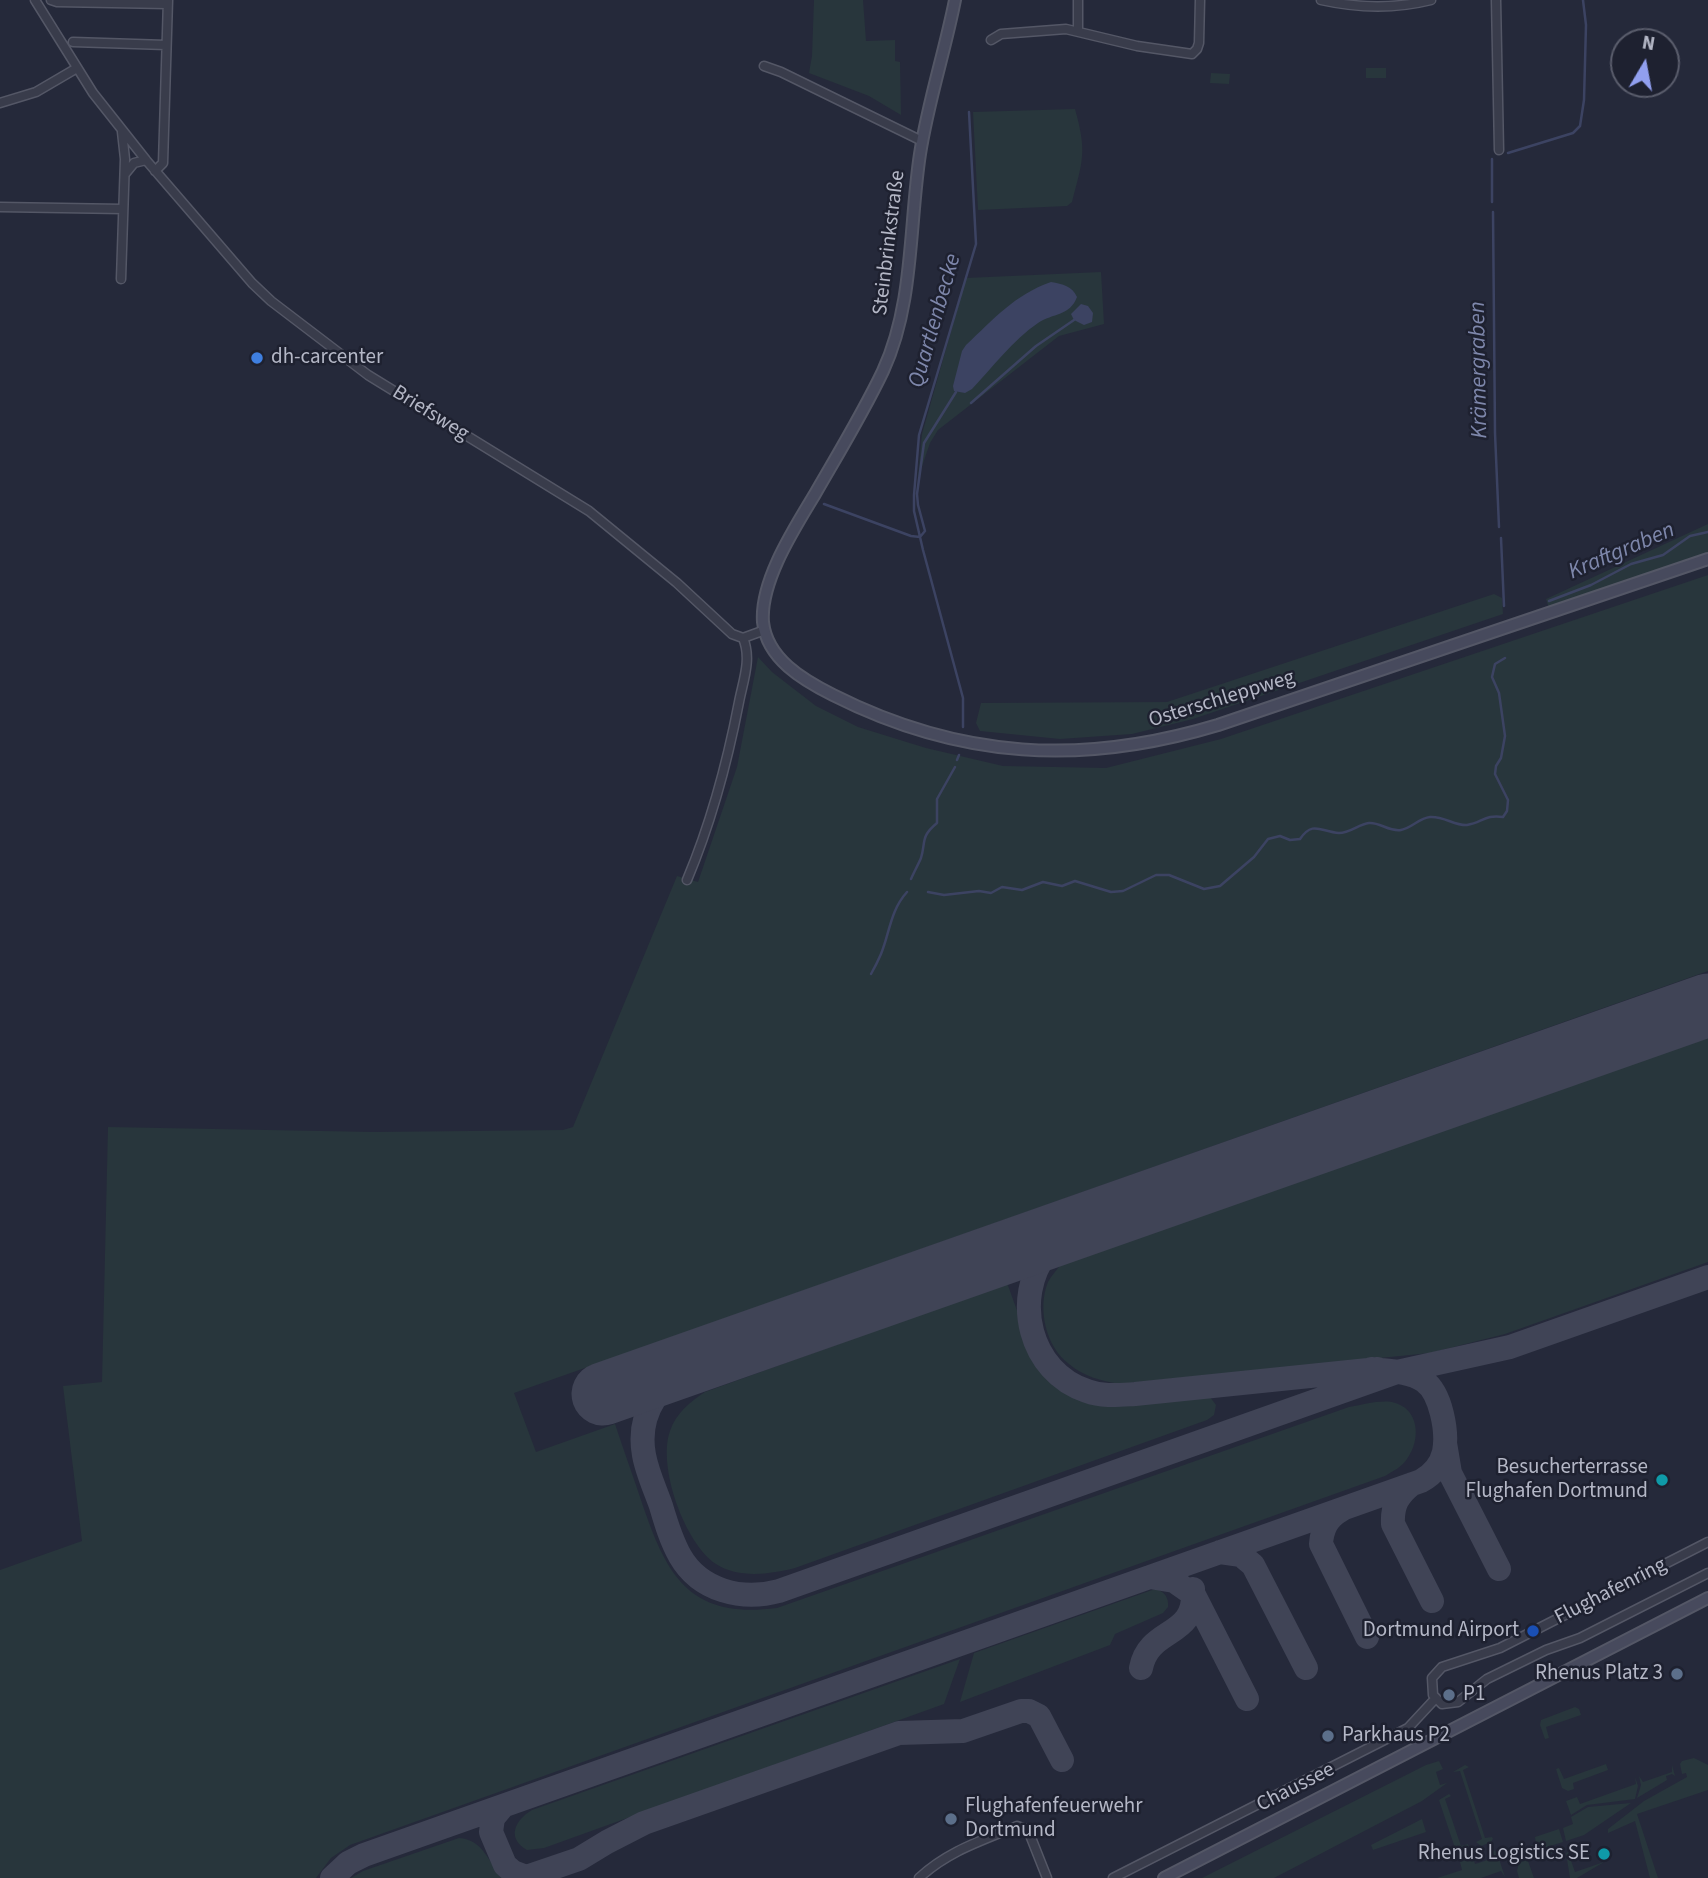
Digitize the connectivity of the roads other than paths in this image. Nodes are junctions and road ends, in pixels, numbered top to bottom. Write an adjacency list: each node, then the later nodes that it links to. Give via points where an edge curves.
1 (35, 0): 15 (street, Briefsweg)
2 (51, 0): 9 (street)
3 (955, 0): 18 (street, Steinbrinkstraße)
4 (1078, 0): 10 (street)
5 (1200, 0): 10 (street, via 1199,43 1192,54)
6 (1321, 0): 7 (street, via 1366,7)
7 (1431, 0)
8 (1496, 0): 19 (street)
9 (168, 2): 13 (street)
10 (1078, 31): 11 (street, via 1001,34)
11 (991, 40)
12 (73, 42): 13 (street)
13 (166, 46): 21 (street, via 163,163)
14 (764, 66): 18 (street)
15 (77, 68): 16 (street, via 36,92); 17 (street, Briefsweg)
16 (0, 103)
17 (122, 129): 20 (street, Briefsweg); 22 (street)
18 (922, 141): 27 (street, Steinbrinkstraße, via 900,328 882,373 774,571 764,601)
19 (1499, 150)
20 (146, 160): 21 (street, Briefsweg); 22 (street, via 134,163)
21 (155, 170): 28 (street, Briefsweg, via 252,283 285,313 379,382 589,510 732,634)
22 (125, 174): 24 (street)
23 (0, 206): 24 (street)
24 (123, 209): 25 (street)
25 (121, 279)
26 (1708, 559): 27 (street, Osterschleppweg, via 1218,725 1173,739 1099,750 995,747 890,721 797,674 776,654)
27 (765, 630): 28 (street)
28 (743, 638): 29 (street, via 748,656 733,734)
29 (687, 880)
30 (1708, 1542): 33 (street, Flughafenring, via 1500,1648 1442,1667 1432,1678)
31 (1708, 1573): 33 (street, Flughafenring, via 1487,1679 1458,1702 1446,1704)
32 (1708, 1598): 37 (street, Chaussee)
33 (1436, 1699): 36 (street, via 1408,1728)
34 (920, 1878): 35 (street, via 953,1853 1017,1826 1028,1830)
35 (1047, 1878)
36 (1113, 1878)
37 (1164, 1878)

